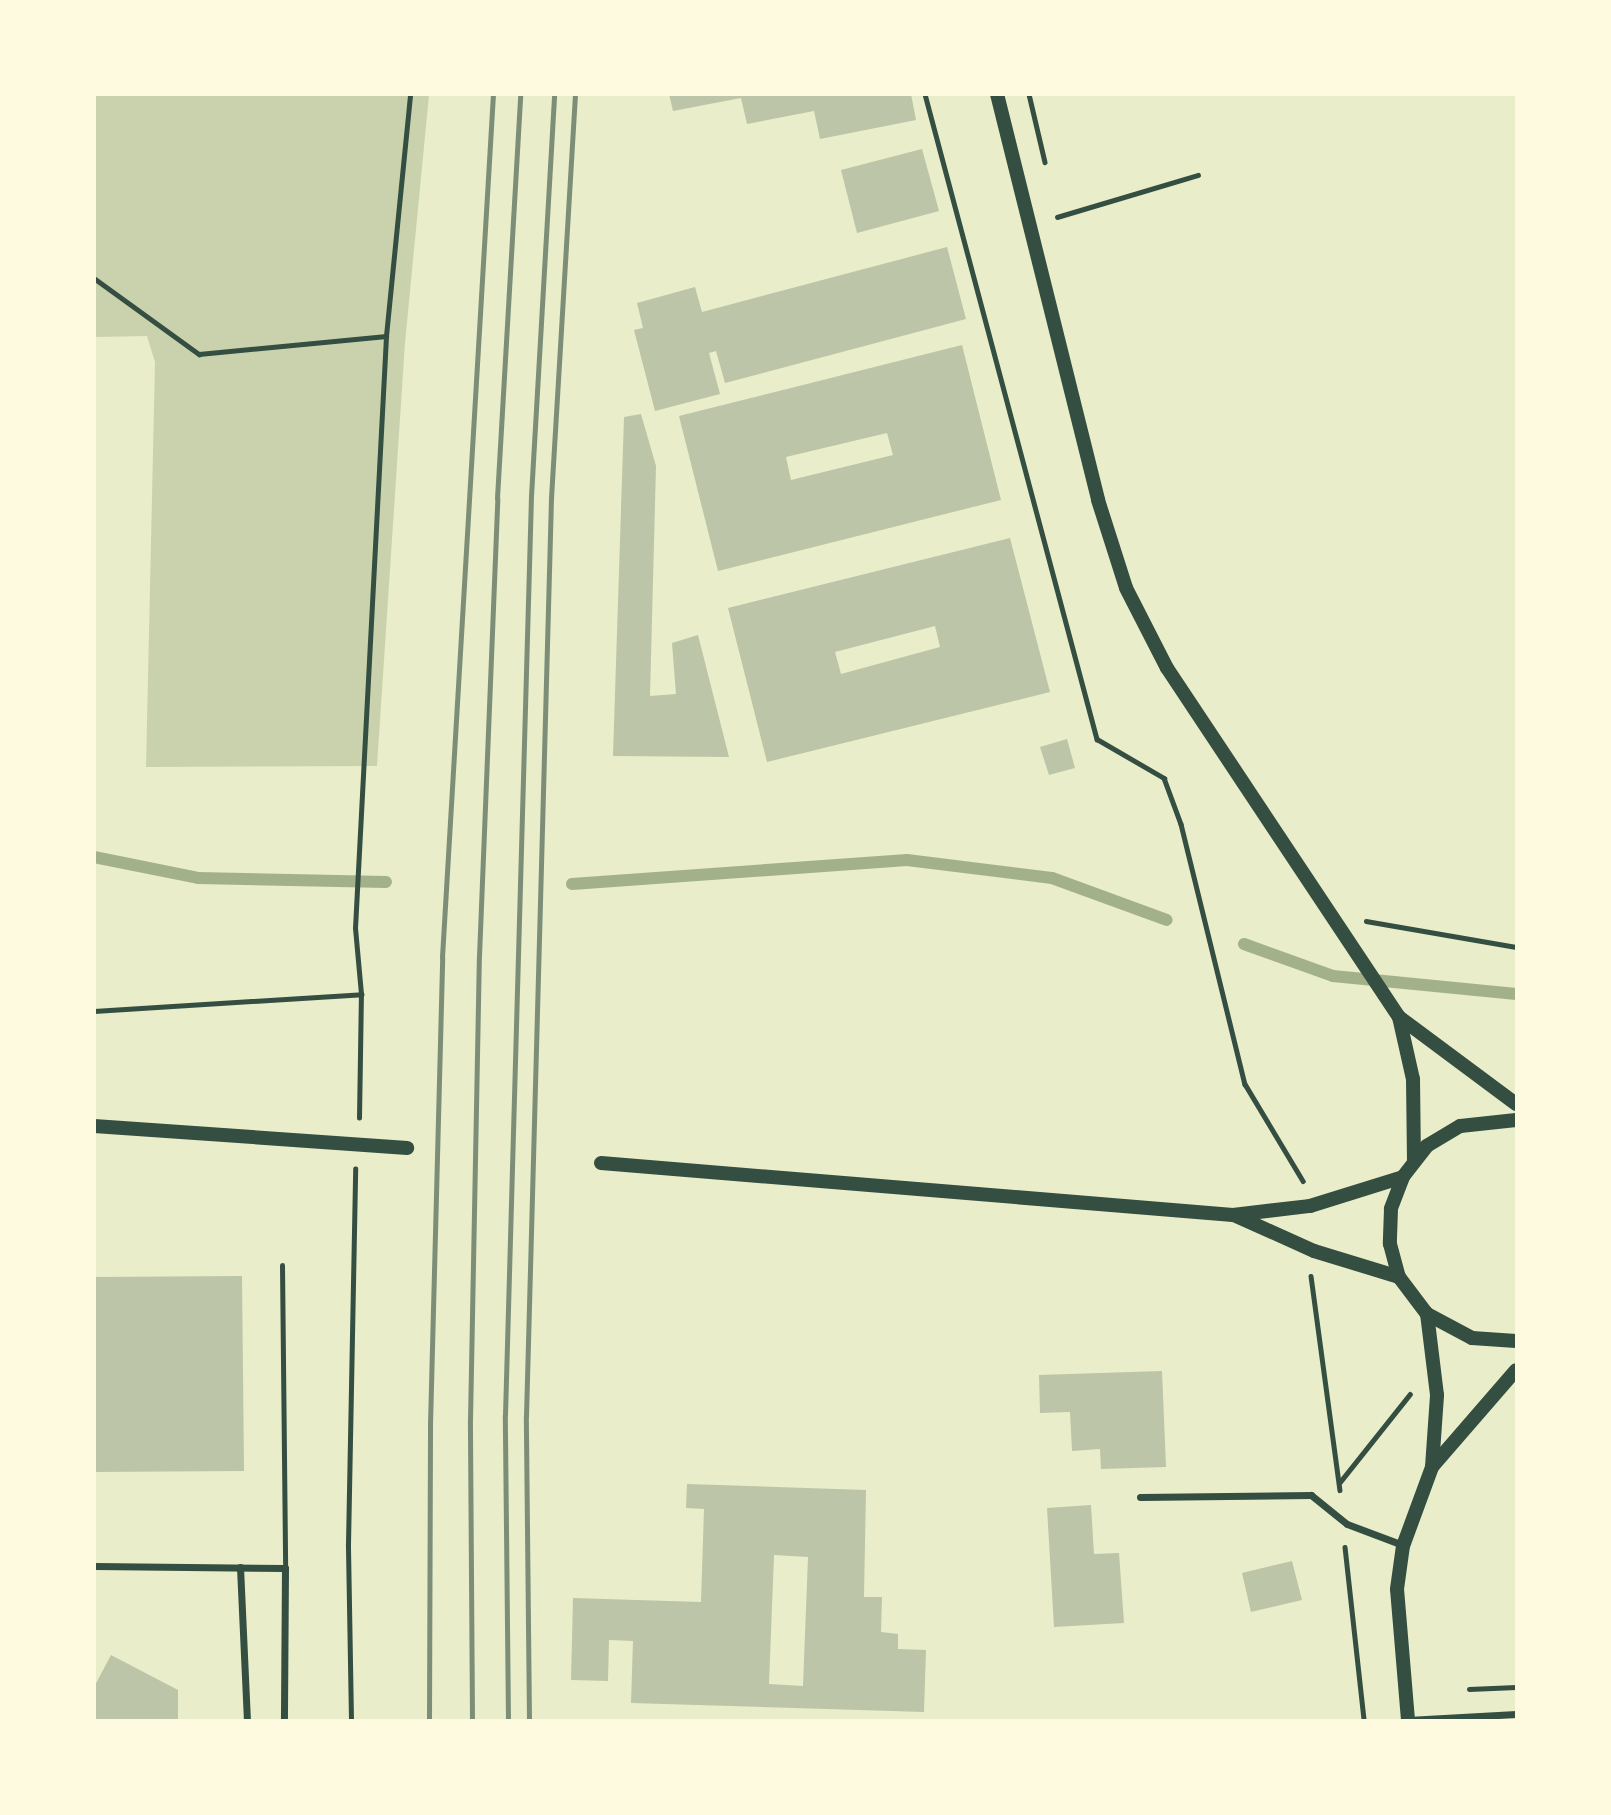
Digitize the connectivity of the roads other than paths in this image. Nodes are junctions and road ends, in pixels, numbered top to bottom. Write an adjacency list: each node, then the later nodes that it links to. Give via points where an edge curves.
1 (997, 94): 2 (main road, via 1098,500 1126,588 1167,668)
2 (1399, 1017): 3 (main road); 7 (main road, via 1413,1079)
3 (1517, 1104)
4 (1517, 1119): 7 (main road, via 1460,1126 1443,1134)
5 (94, 1126): 6 (main road)
6 (407, 1148)
7 (1414, 1160): 9 (main road)
8 (601, 1163): 10 (main road)
9 (1402, 1177): 10 (main road, via 1310,1206); 12 (main road, via 1391,1209 1390,1232)
10 (1233, 1215): 12 (main road, via 1314,1251)
11 (282, 1265): 21 (lane)
12 (1399, 1277): 13 (main road)
13 (1426, 1314): 14 (main road, via 1472,1338); 16 (main road, via 1437,1395)
14 (1517, 1341)
15 (1517, 1370): 16 (main road)
16 (1432, 1467): 18 (main road)
17 (1140, 1497): 18 (street, via 1311,1495 1347,1524)
18 (1403, 1546): 25 (main road, via 1397,1589 1398,1640)
19 (94, 1566): 20 (street)
20 (240, 1567): 21 (street); 23 (street)
21 (285, 1569): 24 (street)
22 (1517, 1714): 25 (street)
23 (247, 1720)
24 (284, 1720)
25 (1408, 1720)

